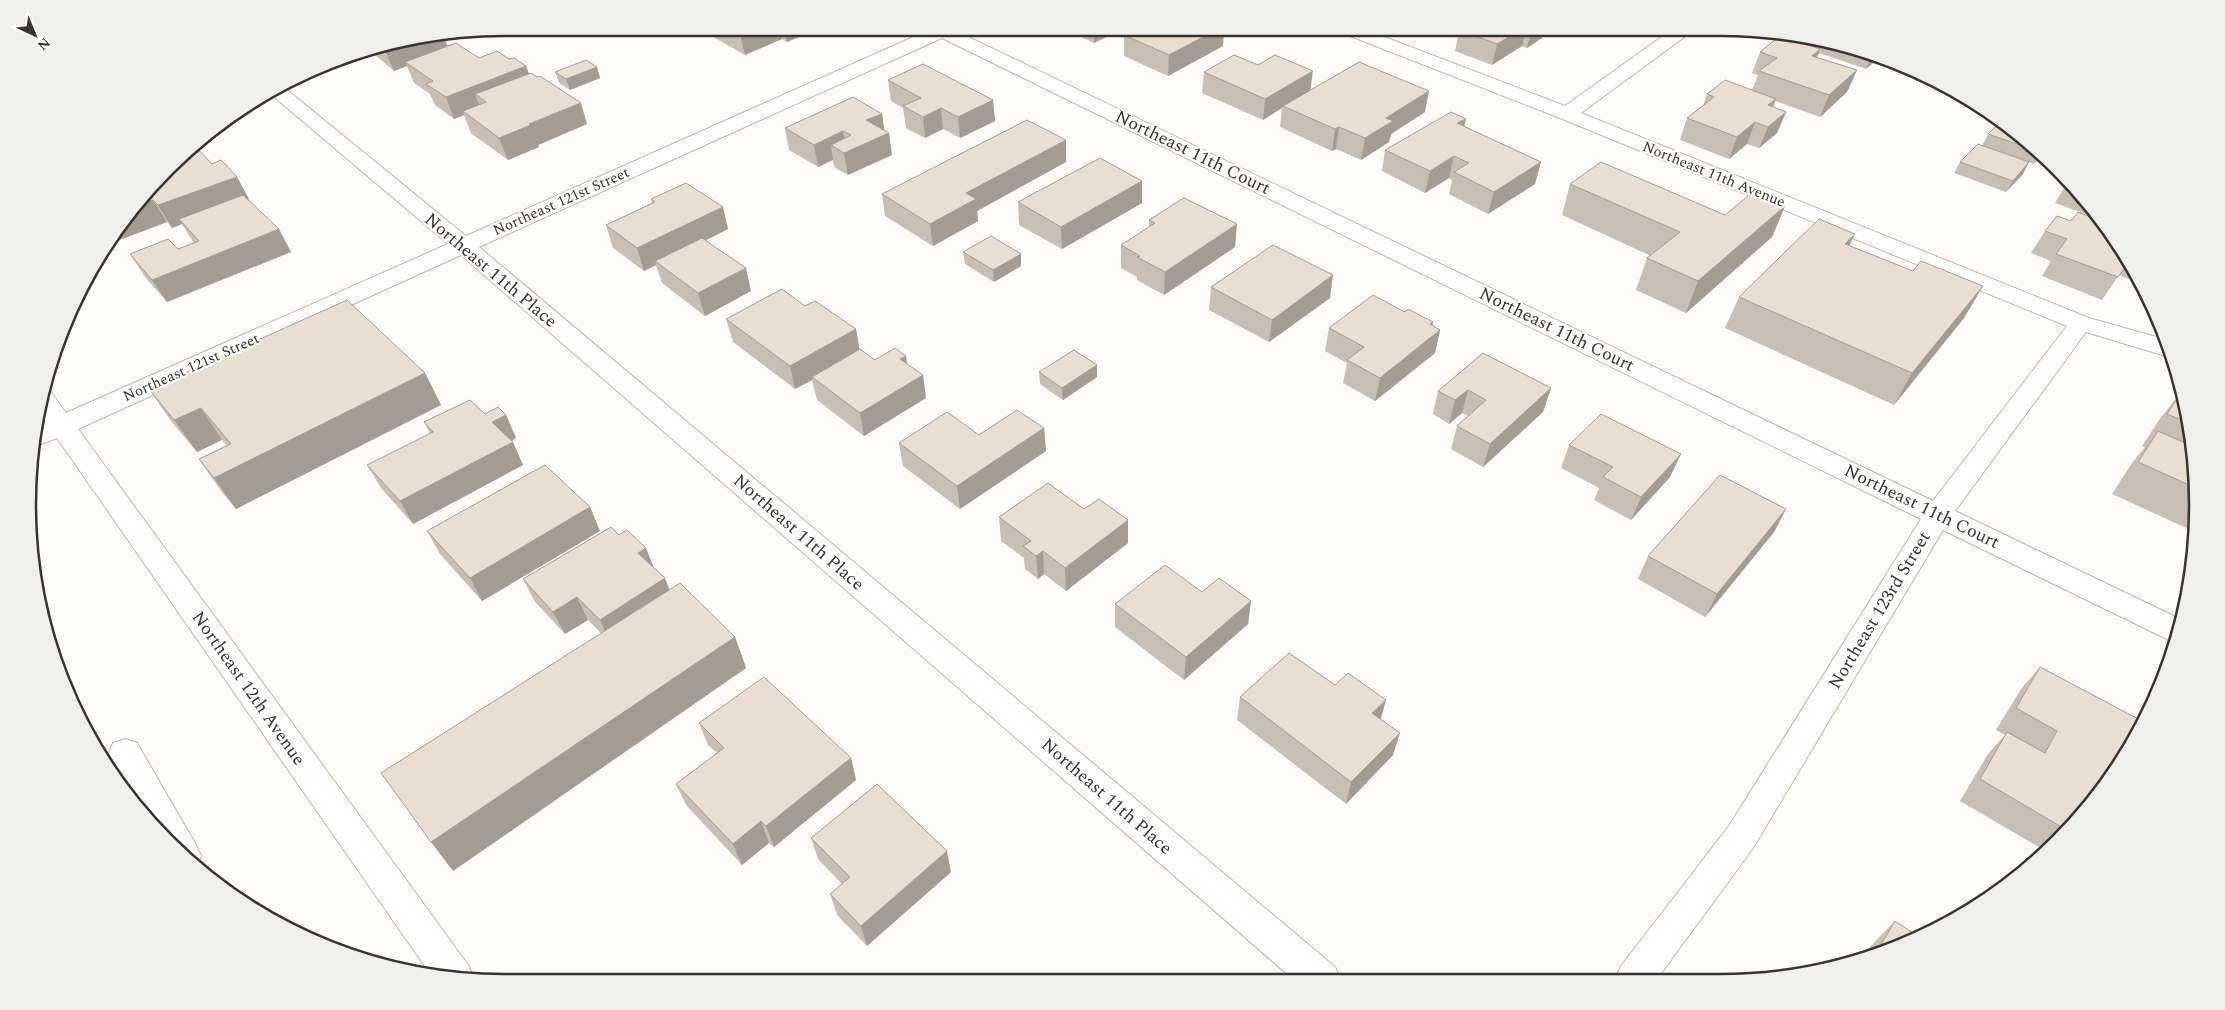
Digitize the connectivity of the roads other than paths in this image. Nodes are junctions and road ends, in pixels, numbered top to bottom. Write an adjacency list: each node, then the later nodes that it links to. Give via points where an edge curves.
1 (927, 36): 7 (street, Northeast 121st Street)
2 (957, 36): 12 (street, Northeast 11th Court)
3 (1367, 36): 6 (street, Northeast 11th Avenue)
4 (1674, 36): 6 (street)
5 (281, 94): 7 (street, Northeast 11th Place)
6 (1567, 114): 8 (street, Northeast 11th Avenue)
7 (463, 245): 11 (street, Northeast 121st Street); 17 (street, Northeast 11th Place)
8 (2081, 323): 9 (street); 12 (street, Northeast 123rd Street)
9 (2161, 347)
10 (45, 413): 11 (street, Northeast 12th Avenue)
11 (49, 431): 16 (street, Northeast 12th Avenue)
12 (1938, 514): 13 (street, Northeast 11th Court); 18 (street, Northeast 123rd Street, via 1741,837)
13 (2172, 629)
14 (125, 753): 15 (street)
15 (170, 832)
16 (449, 971)
17 (1315, 974)
18 (1638, 974)

